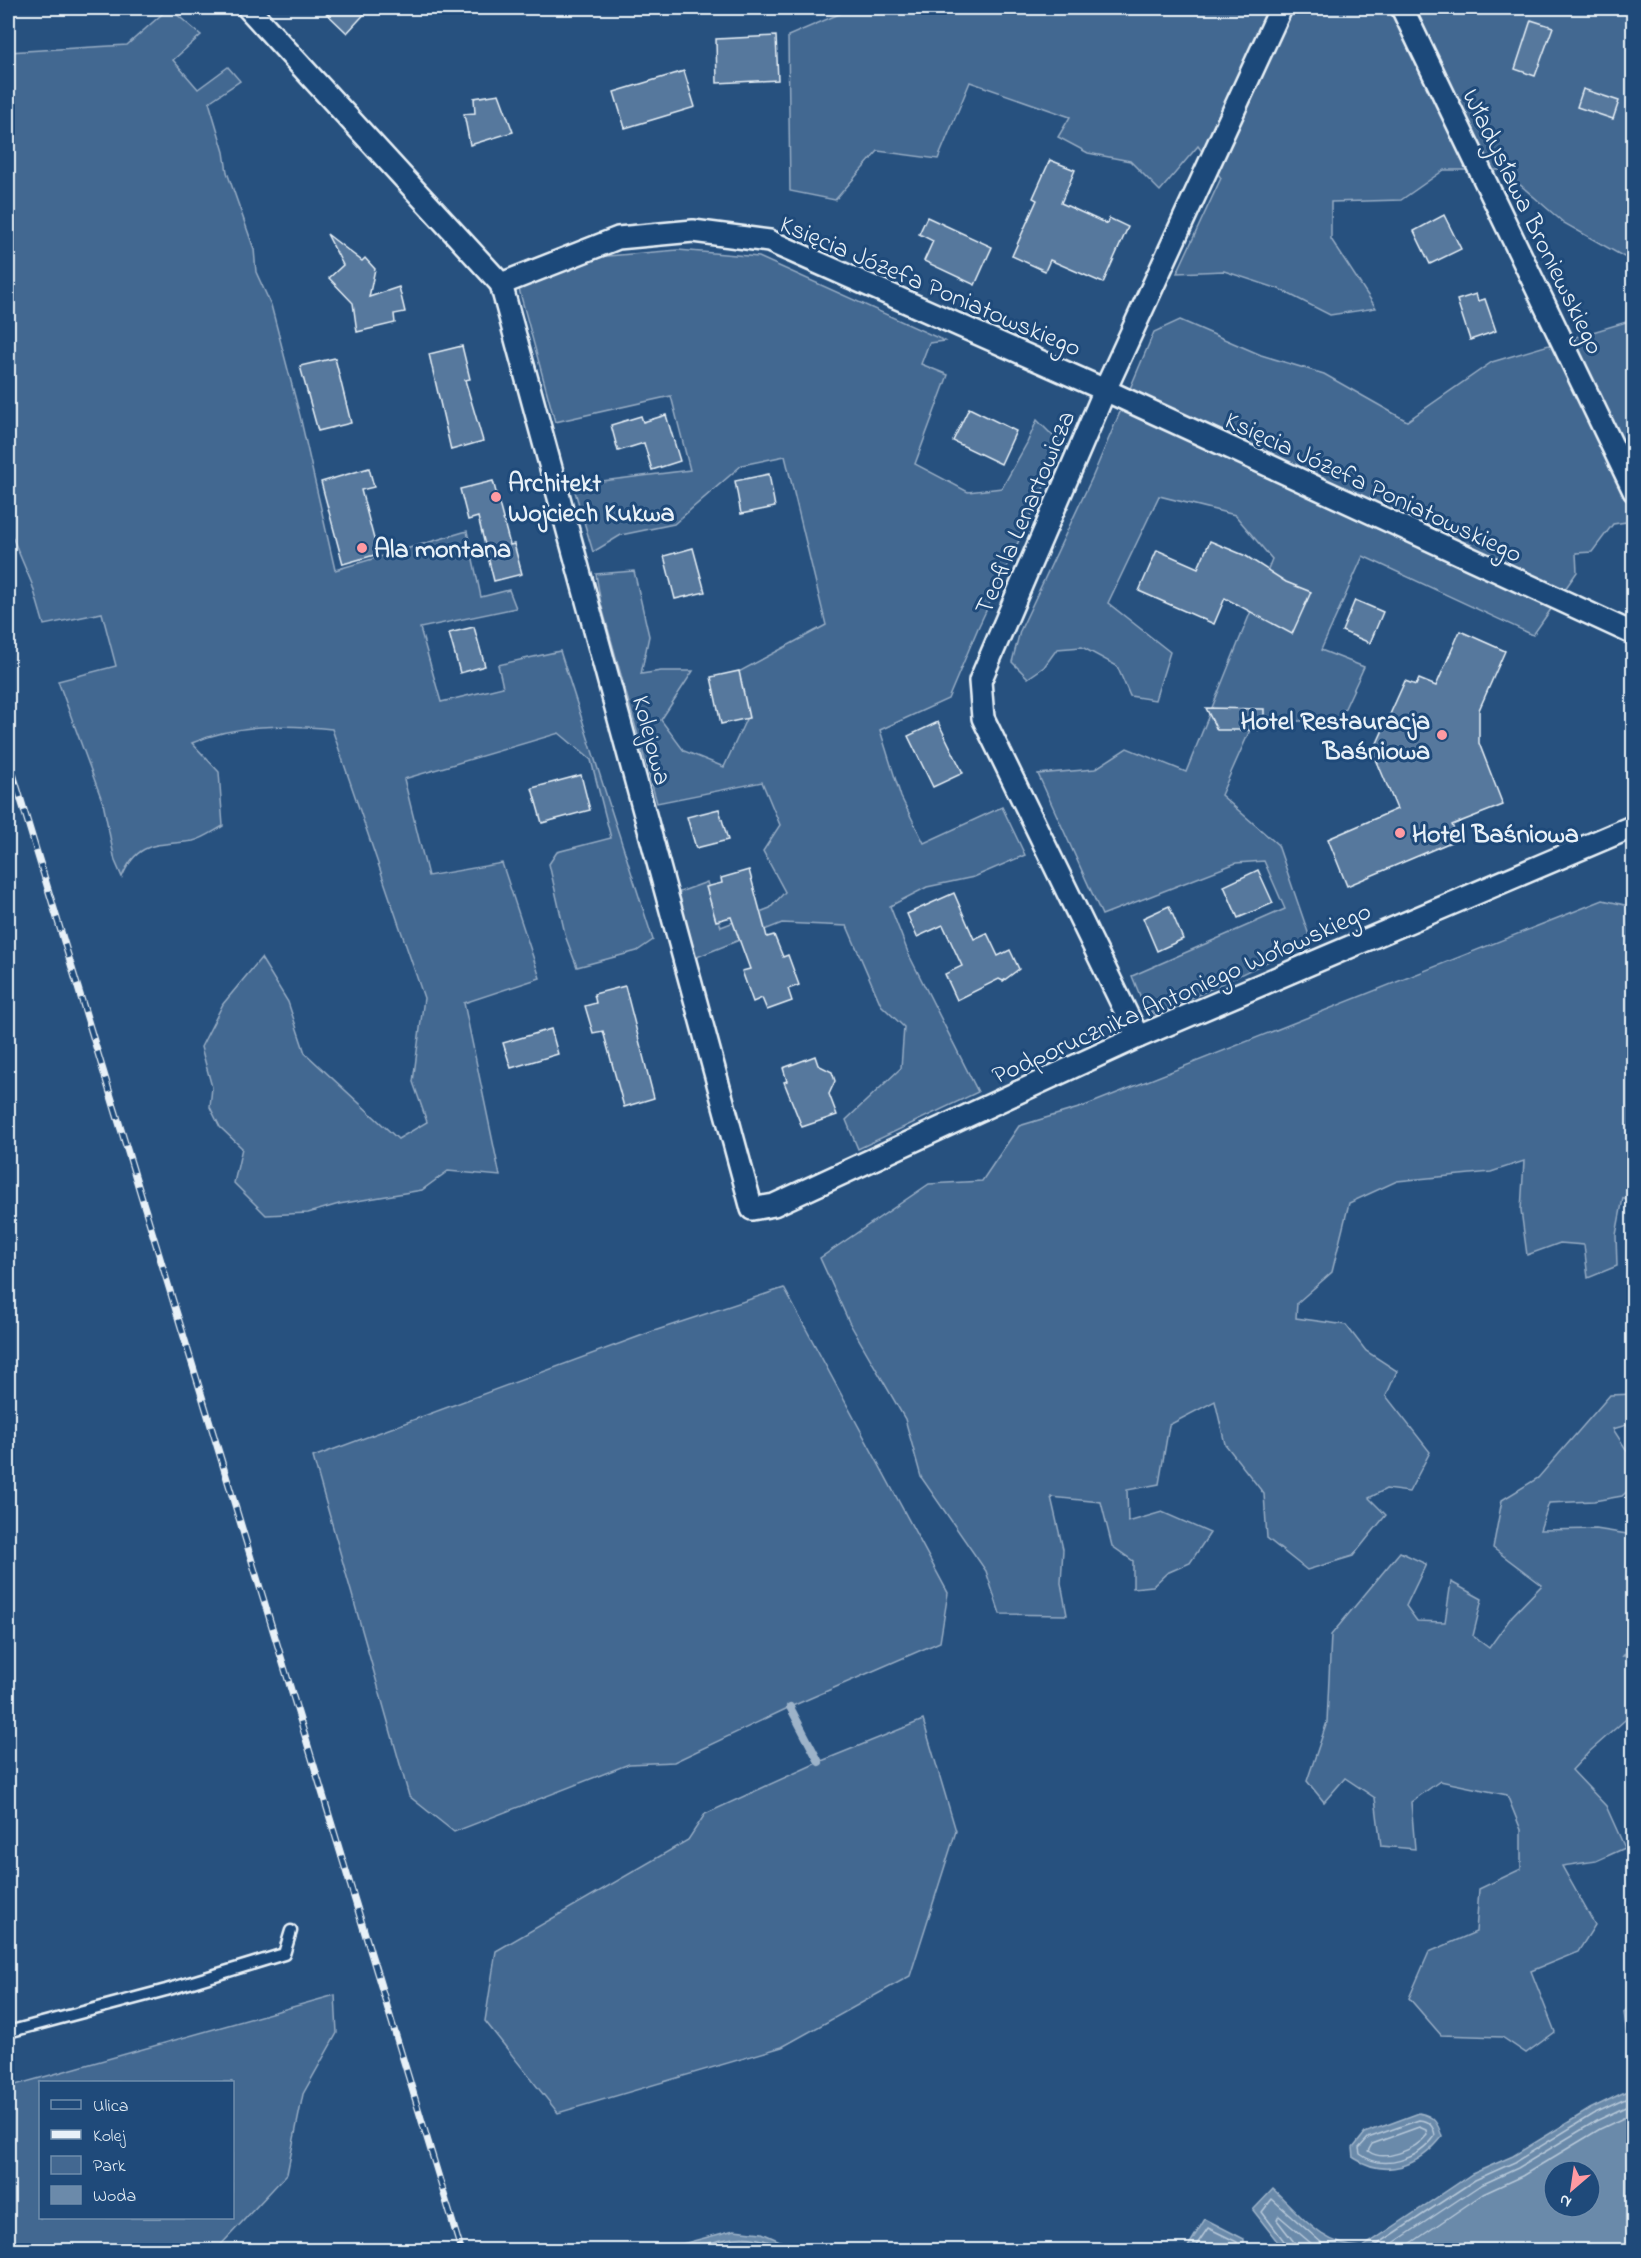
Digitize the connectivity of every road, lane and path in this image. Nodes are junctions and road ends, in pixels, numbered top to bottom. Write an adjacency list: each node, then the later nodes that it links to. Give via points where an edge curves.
1 (248, 8): 4 (street)
2 (1281, 8): 5 (street, Teofila Lenartowicza)
3 (1402, 8): 6 (street, Władysława Broniewskiego)
4 (501, 285): 5 (street, Księcia Józefa Poniatowskiego, via 618,238 693,231 770,241); 10 (street, Kolejowa)
5 (1105, 390): 7 (street, Księcia Józefa Poniatowskiego, via 1570,607); 9 (street, Teofila Lenartowicza, via 980,681 983,718)
6 (1634, 491)
7 (1634, 633)
8 (1634, 826): 9 (street, Podporucznika Antoniego Wołowskiego)
9 (1138, 1037): 10 (street, Podporucznika Antoniego Wołowskiego, via 774,1205)
10 (752, 1209)
11 (291, 1931): 12 (lane, via 284,1954)
12 (8, 2032)

